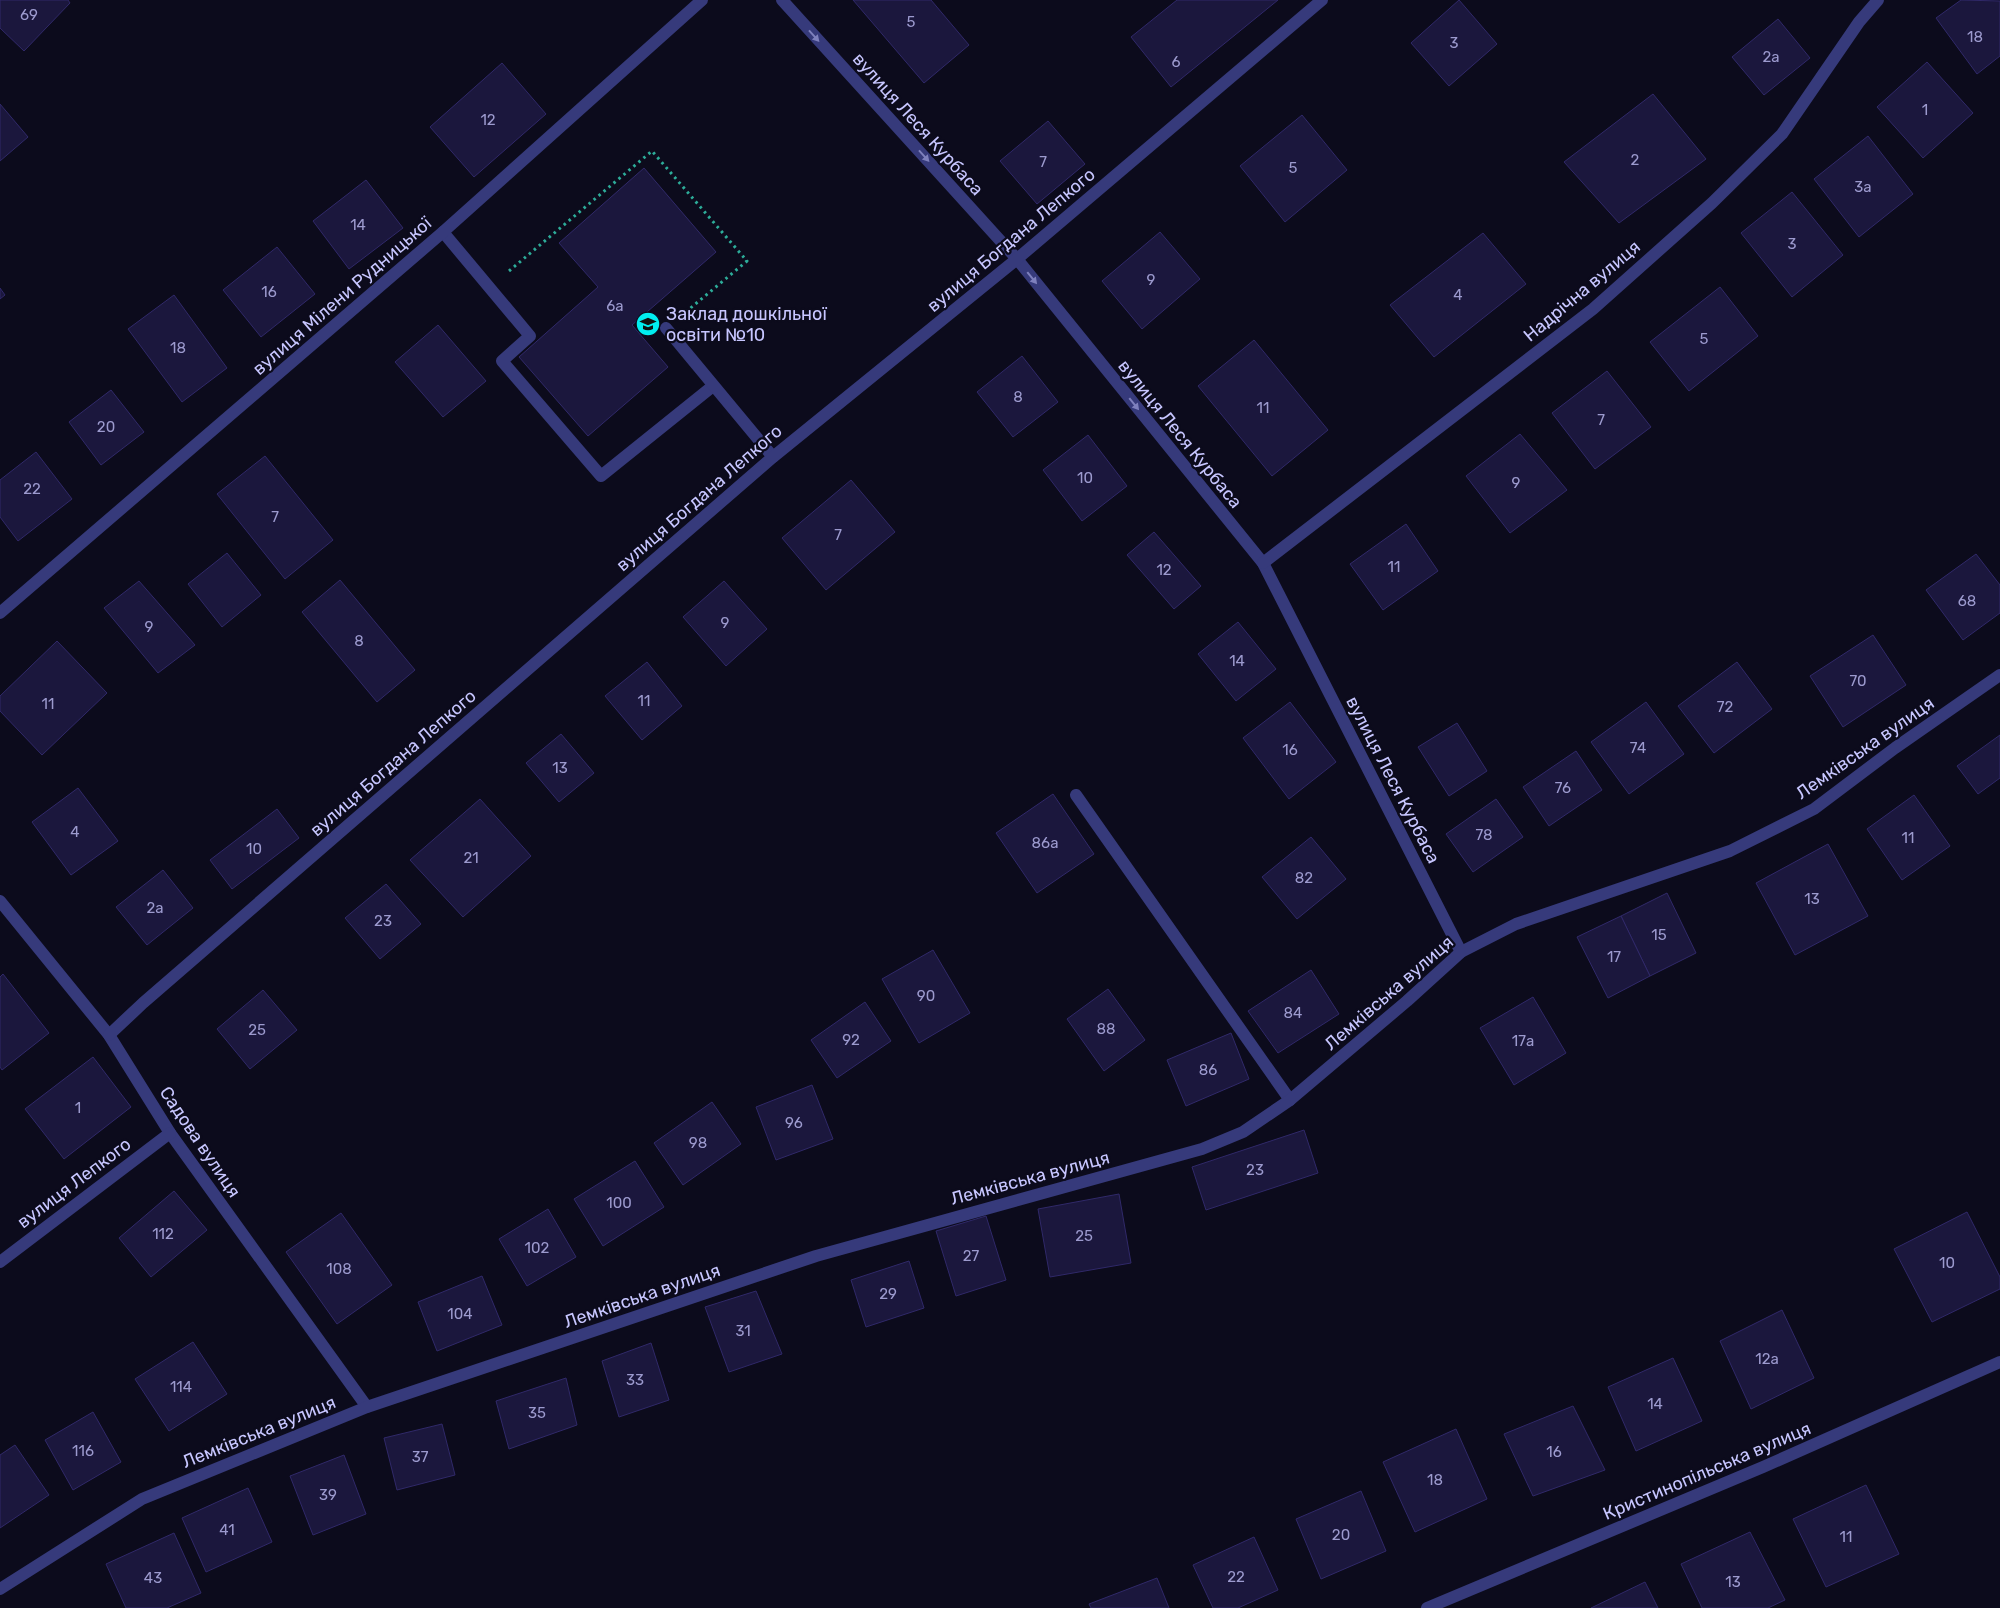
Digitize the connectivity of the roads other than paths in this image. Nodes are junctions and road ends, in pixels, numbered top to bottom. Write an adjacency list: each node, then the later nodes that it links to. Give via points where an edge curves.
1 (702, 0): 5 (street, вулиця Мілени Рудницької)
2 (782, 0): 6 (street, вулиця Леся Курбаса, one-way to 6)
3 (1322, 0): 6 (street, вулиця Богдана Лепкого)
4 (1878, 0): 10 (street, Надрічна вулиця, via 1859,22 1782,134 1712,203 1593,309)
5 (443, 232): 8 (street, via 530,336 502,361 601,476); 11 (street, вулиця Мілени Рудницької)
6 (1017, 259): 9 (street, вулиця Богдана Лепкого); 10 (street, вулиця Леся Курбаса, one-way to 10)
7 (666, 328): 8 (street)
8 (713, 386): 9 (street)
9 (772, 457): 16 (street, вулиця Богдана Лепкого)
10 (1263, 563): 15 (street, вулиця Леся Курбаса)
11 (0, 613)
12 (2000, 675): 15 (street, Лемківська вулиця, via 1814,809 1730,851 1516,924)
13 (1076, 796): 17 (street)
14 (0, 901): 16 (street, Садова вулиця)
15 (1461, 952): 17 (street, Лемківська вулиця)
16 (109, 1035): 18 (street, Садова вулиця)
17 (1290, 1100): 21 (street, Лемківська вулиця, via 1243,1132 1202,1149 816,1256)
18 (170, 1133): 19 (street, вулиця Лепкого); 21 (street, Садова вулиця)
19 (0, 1262)
20 (2000, 1362): 23 (street, Кристинопільська вулиця, via 1763,1467)
21 (367, 1406): 22 (street, Лемківська вулиця, via 142,1499)
22 (0, 1589)
23 (1427, 1608)

